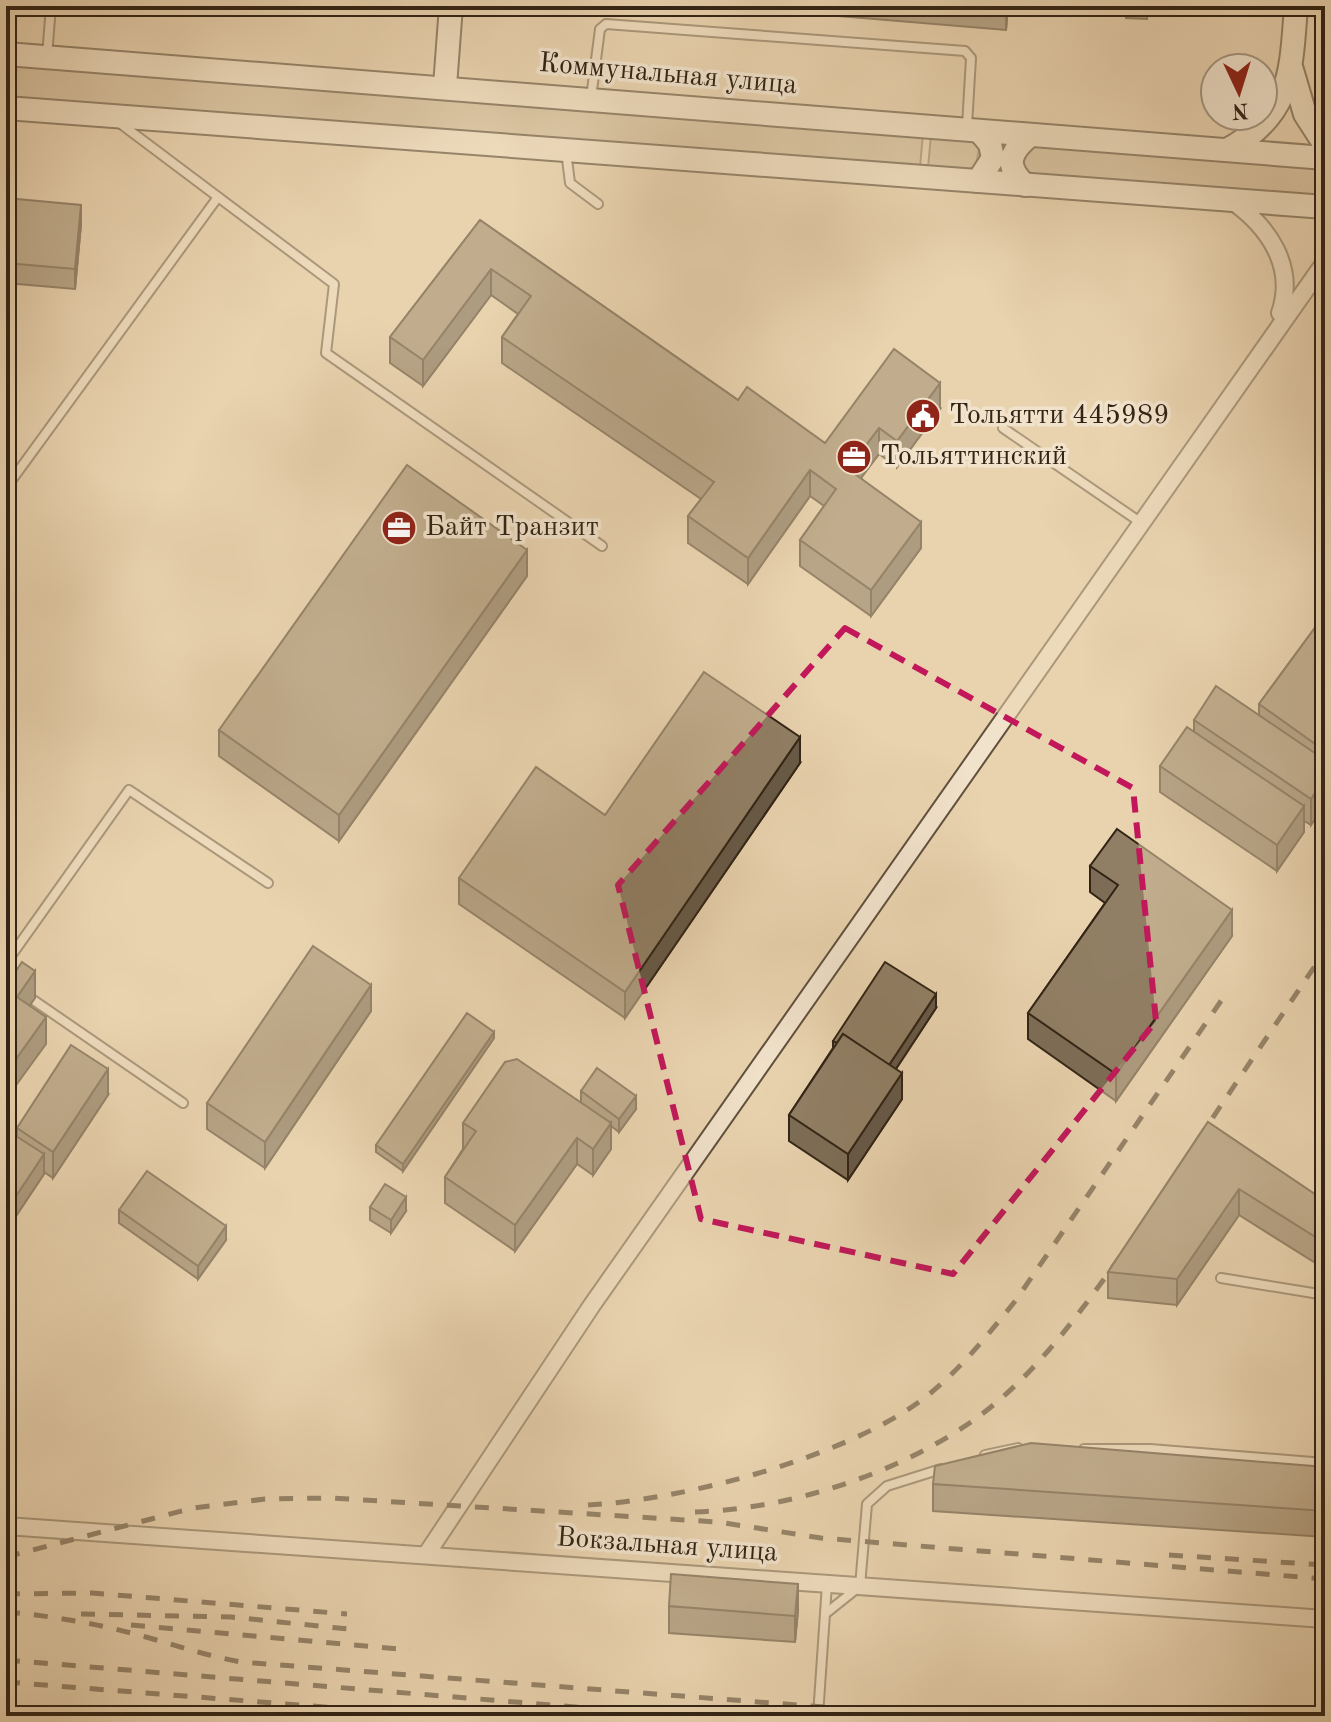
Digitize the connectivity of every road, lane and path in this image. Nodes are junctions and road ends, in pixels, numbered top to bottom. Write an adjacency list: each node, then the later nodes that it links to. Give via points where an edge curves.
1 (51, 6): 5 (lane)
2 (451, 6): 7 (main road)
3 (1296, 6): 6 (main road)
4 (6, 54): 5 (main road, Коммунальная улица)
5 (47, 57): 7 (main road, Коммунальная улица)
6 (1292, 70): 13 (main road, via 1305,114); 14 (main road, via 1274,113 1250,137)
7 (445, 86): 8 (main road, Коммунальная улица)
8 (591, 99): 11 (main road, Коммунальная улица); 11 (lane, via 600,29 606,24 965,51 971,58)
9 (6, 108): 10 (main road)
10 (110, 116): 15 (main road); 19 (lane)
11 (973, 131): 12 (main road, Коммунальная улица); 17 (main road, via 990,144 993,158)
12 (1029, 136): 14 (main road, Коммунальная улица); 18 (main road, via 1015,147 1010,161 1013,174)
13 (1325, 145)
14 (1227, 150): 16 (main road, Коммунальная улица)
15 (566, 151): 17 (main road); 21 (lane, via 570,183)
16 (1325, 158)
17 (978, 181): 18 (main road)
18 (1025, 185): 20 (main road)
19 (218, 197): 26 (lane); 28 (lane, via 334,284 326,353)
20 (1230, 200): 22 (main road); 24 (street, via 1256,218 1285,273 1287,294)
21 (598, 204)
22 (1325, 207)
23 (1325, 262): 24 (street)
24 (1273, 333): 27 (street)
25 (1003, 428): 27 (lane)
26 (6, 488)
27 (1140, 522): 41 (street, via 592,1305)
28 (602, 546)
29 (268, 883): 30 (lane, via 129,790)
30 (6, 963)
31 (15, 988): 32 (lane)
32 (183, 1103)
33 (1221, 1278): 34 (lane)
34 (1325, 1295)
35 (1022, 1448): 37 (lane)
36 (1070, 1448): 38 (lane)
37 (976, 1458)
38 (1325, 1463)
39 (947, 1467): 43 (lane, via 887,1486 867,1504)
40 (6, 1526): 41 (street, Вокзальная улица)
41 (426, 1555): 42 (street, Вокзальная улица)
42 (827, 1584): 43 (street, Вокзальная улица); 44 (lane)
43 (860, 1586): 44 (lane); 45 (street, Вокзальная улица)
44 (825, 1614): 46 (lane)
45 (1325, 1619)
46 (818, 1716)

